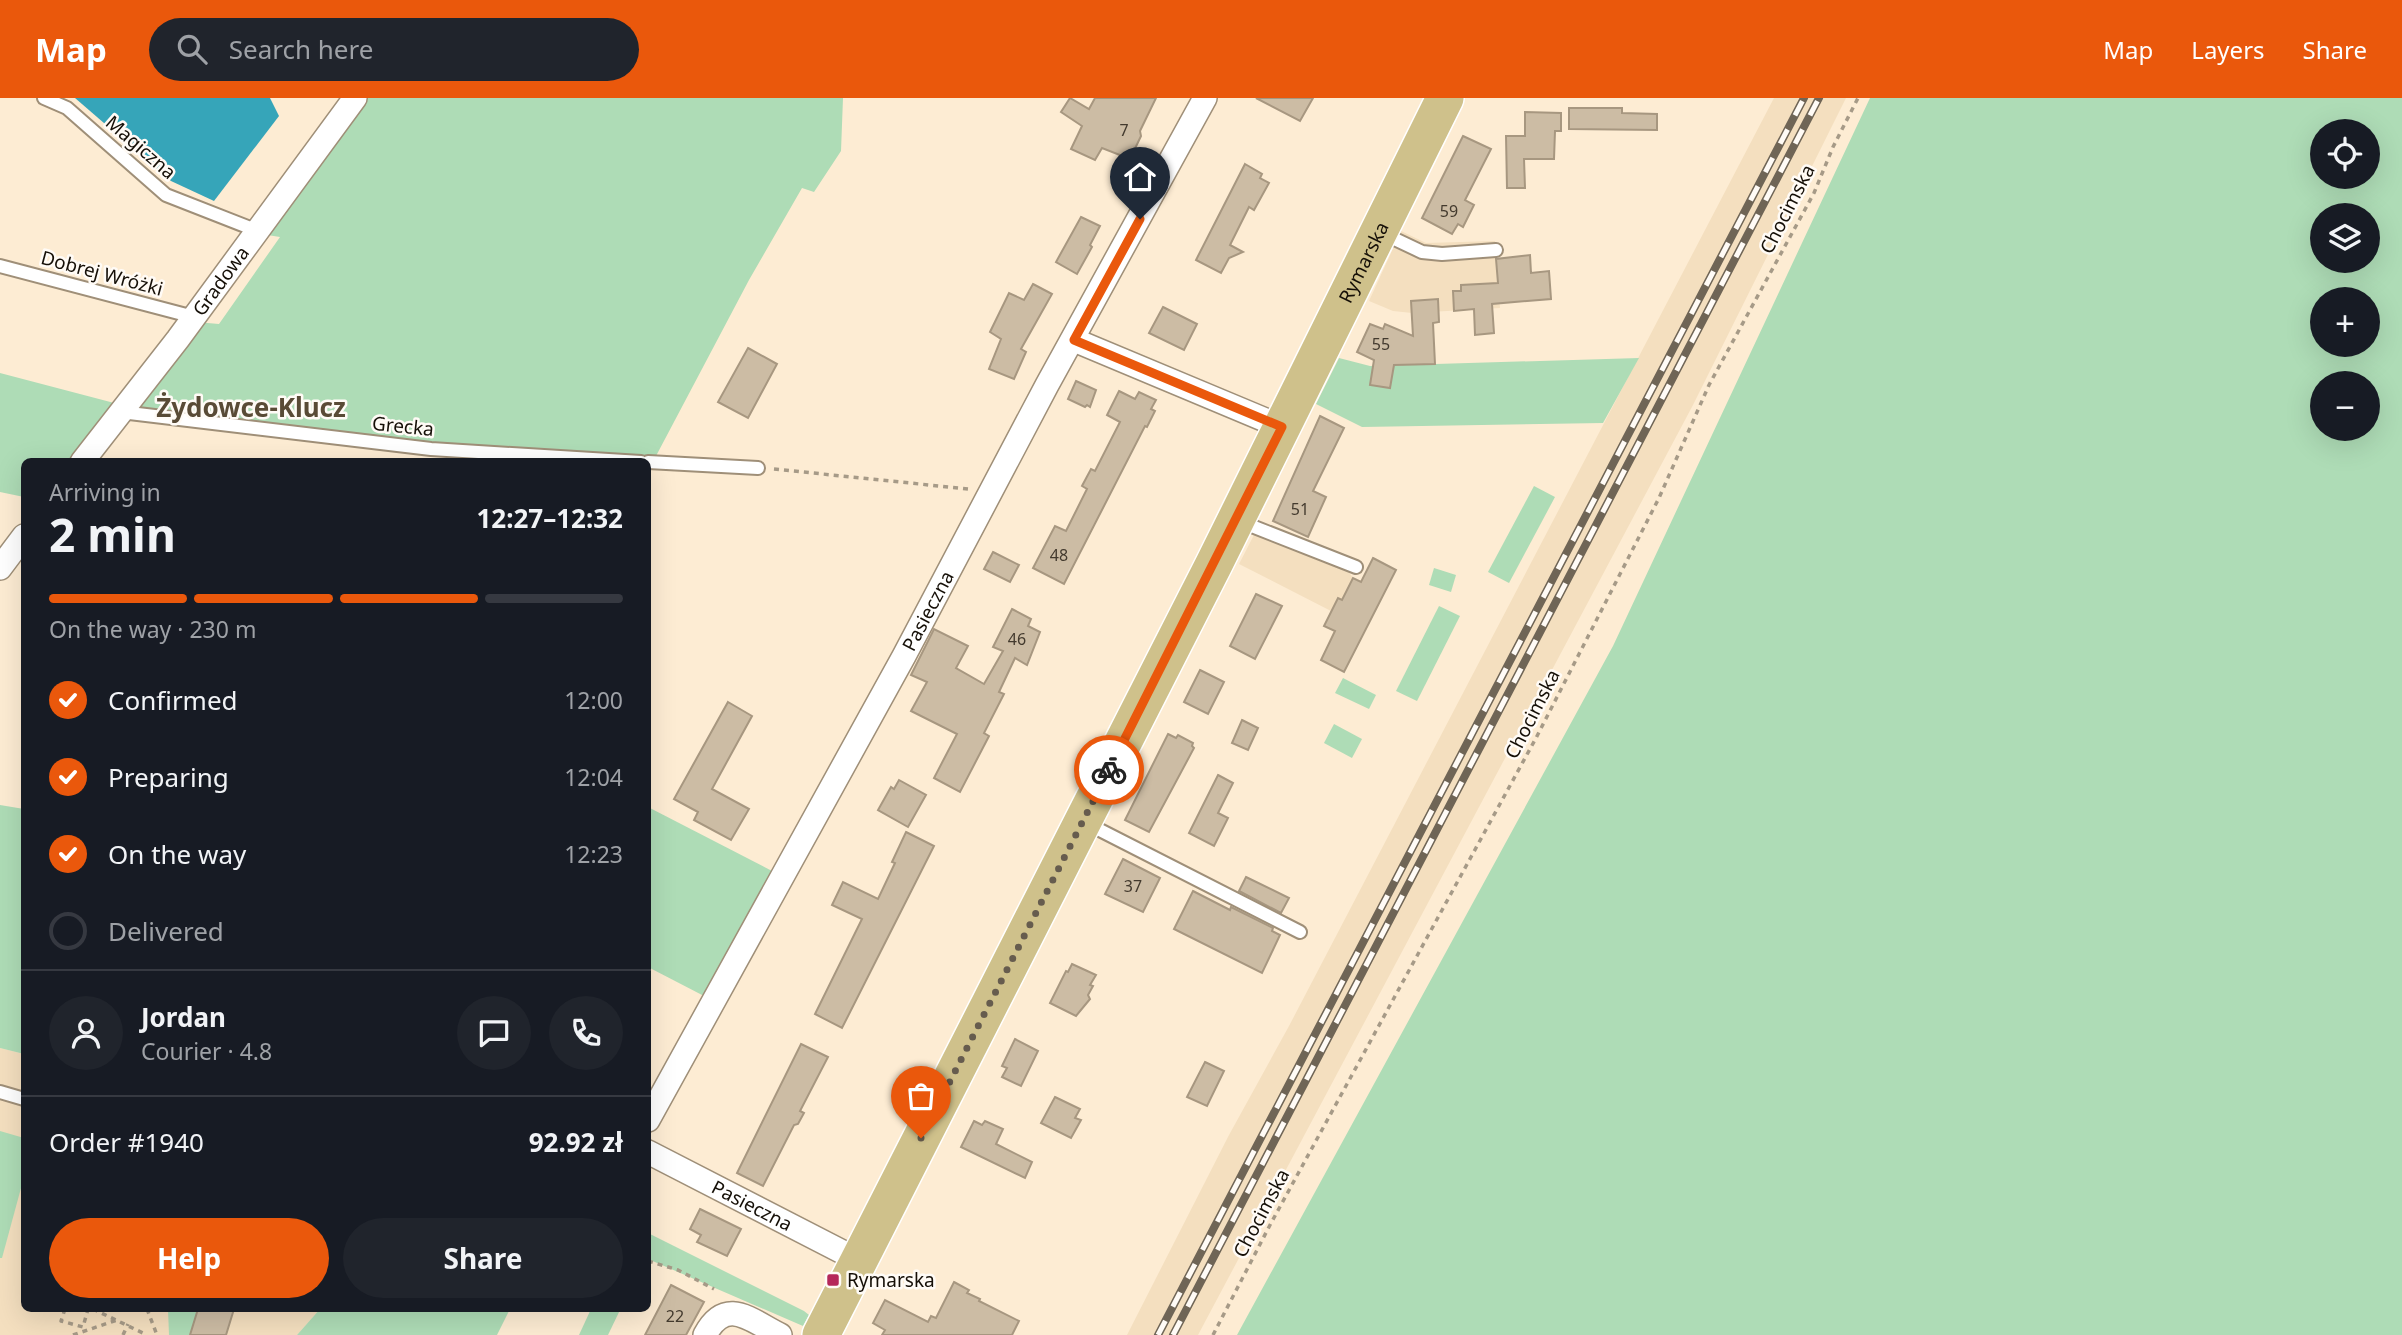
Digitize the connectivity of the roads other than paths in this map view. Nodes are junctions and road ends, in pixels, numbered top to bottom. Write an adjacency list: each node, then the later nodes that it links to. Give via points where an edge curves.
1 (44, 98): 5 (lane, Magiczna, via 67,108 166,195)
2 (355, 98): 5 (street, Gradowa)
3 (1205, 98): 10 (street, Pasieczna)
4 (1445, 98): 6 (main road, Rymarska)
5 (258, 231): 9 (street, Gradowa)
6 (1378, 232): 7 (lane, via 1422,252); 12 (main road, Rymarska)
7 (1496, 250)
8 (0, 266): 9 (lane, Dobrej Wróżki)
9 (194, 317): 11 (street, Gradowa)
10 (1074, 340): 12 (street); 25 (street, Pasieczna)
11 (121, 412): 13 (street, Gradowa); 14 (lane, Grecka, via 431,449)
12 (1282, 427): 17 (main road, Rymarska)
13 (85, 458)
14 (576, 458)
15 (651, 462): 16 (lane)
16 (758, 468)
17 (1235, 520): 19 (lane); 21 (main road, Rymarska)
18 (21, 540): 20 (street)
19 (1356, 567)
20 (0, 568)
21 (1083, 822): 22 (lane); 27 (main road, Rymarska)
22 (1300, 932)
23 (0, 1092): 24 (lane)
24 (21, 1098)
25 (651, 1115)
26 (651, 1154): 27 (street, Pasieczna)
27 (858, 1260): 30 (main road, Rymarska)
28 (705, 1335): 29 (street, via 716,1318 726,1313)
29 (780, 1335)
30 (821, 1335)

